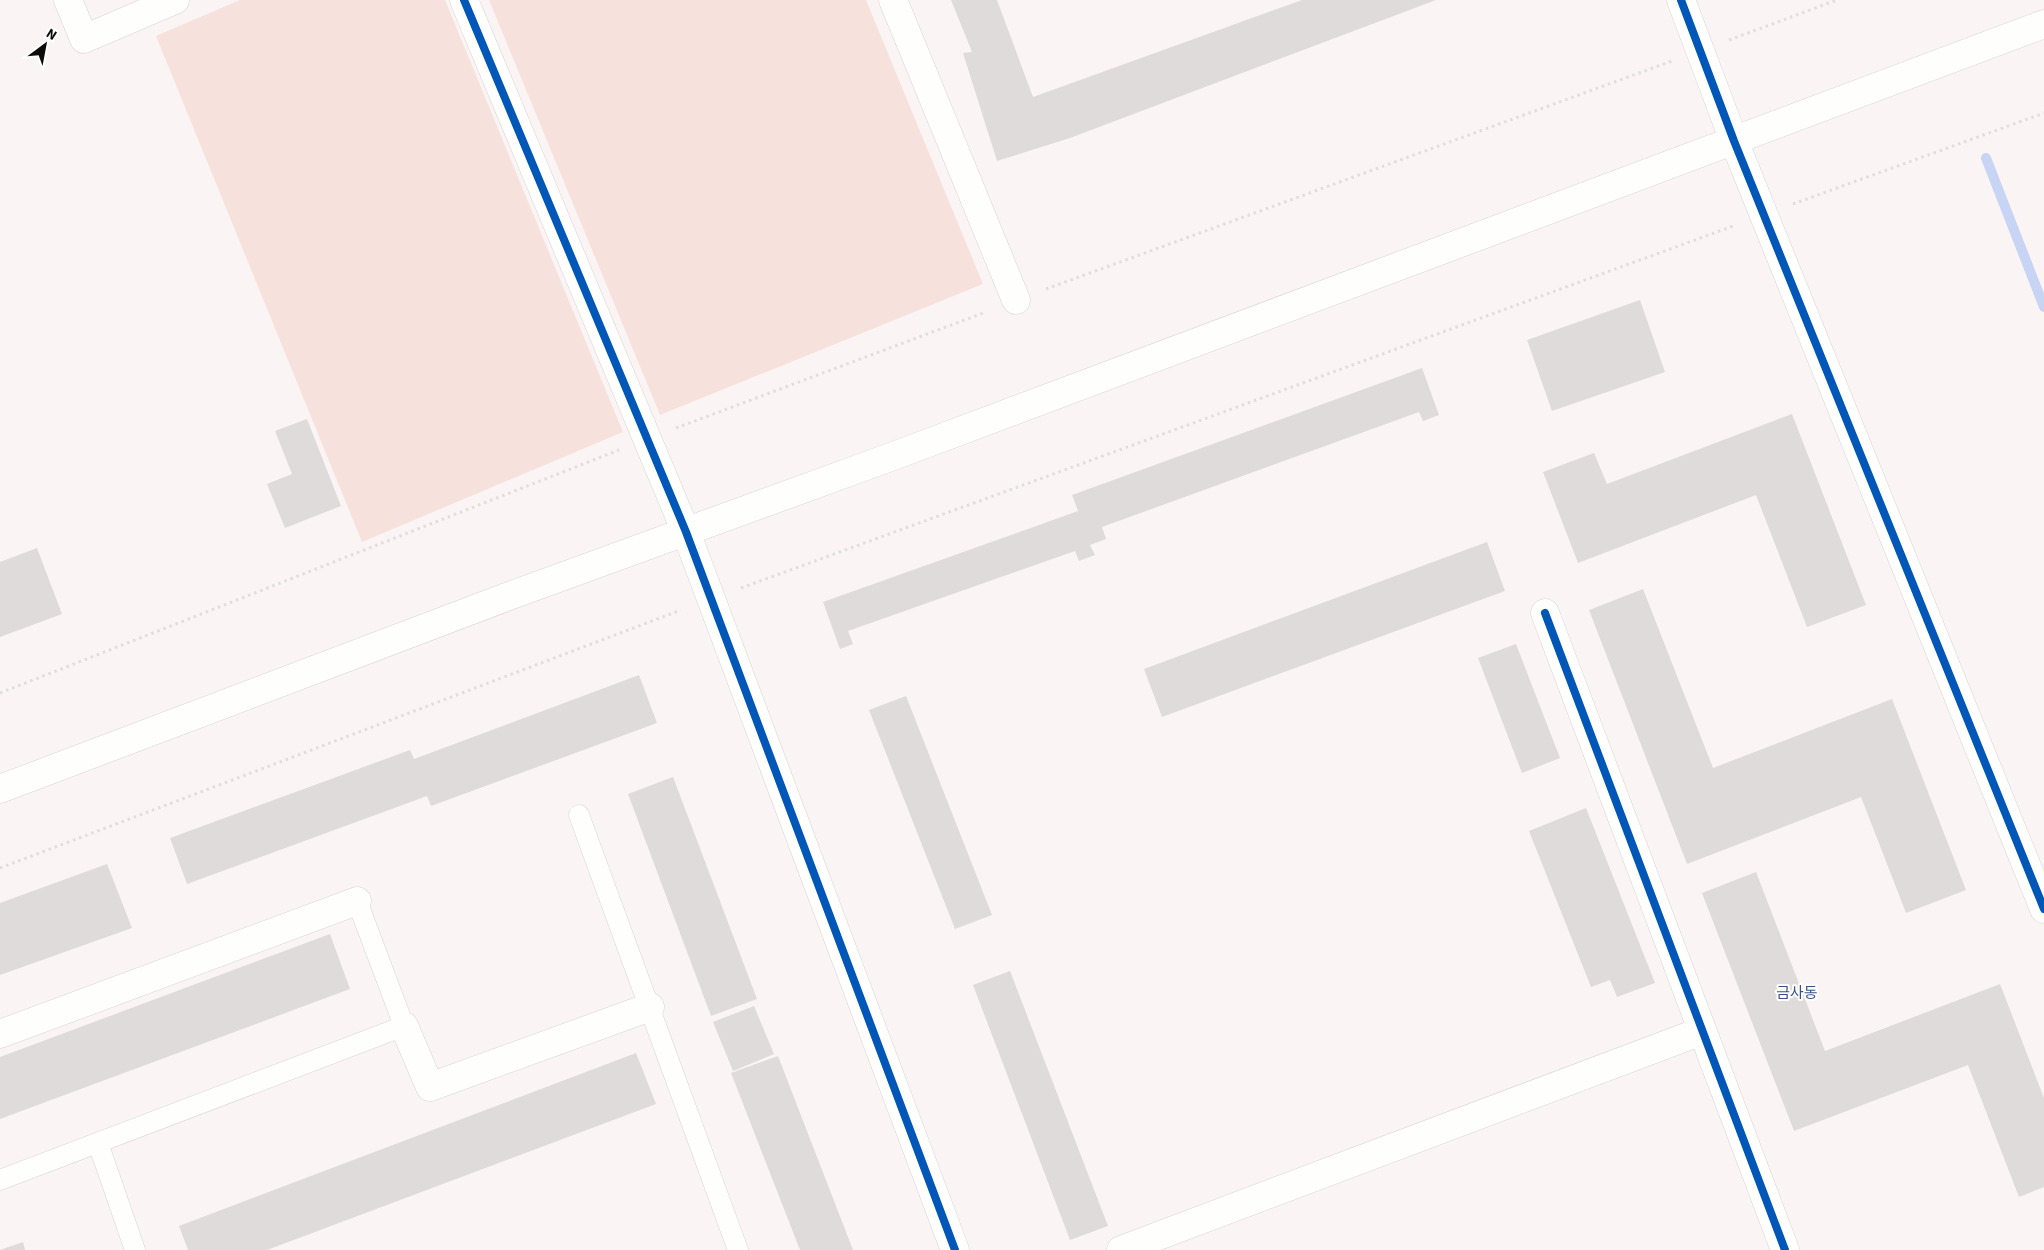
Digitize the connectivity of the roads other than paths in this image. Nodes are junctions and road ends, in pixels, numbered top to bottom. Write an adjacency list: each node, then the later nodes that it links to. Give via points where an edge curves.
1 (68, 0): 2 (main road, via 84,39)
2 (175, 0)
3 (464, 0): 9 (main road)
4 (893, 0): 8 (main road)
5 (1681, 0): 7 (main road)
6 (2044, 24): 7 (main road)
7 (1734, 141): 9 (main road); 14 (main road)
8 (1016, 300)
9 (686, 532): 11 (main road); 23 (main road)
10 (1545, 613): 17 (main road)
11 (0, 789)
12 (579, 815): 15 (lane)
13 (357, 901): 16 (lane); 18 (main road)
14 (2044, 910)
15 (650, 1007): 16 (main road, via 430,1087); 22 (lane)
16 (404, 1026): 19 (lane)
17 (1702, 1031): 24 (main road); 25 (main road)
18 (0, 1034)
19 (98, 1143): 20 (lane); 21 (lane)
20 (0, 1180)
21 (135, 1250)
22 (738, 1250)
23 (955, 1250)
24 (1120, 1250)
25 (1785, 1250)

